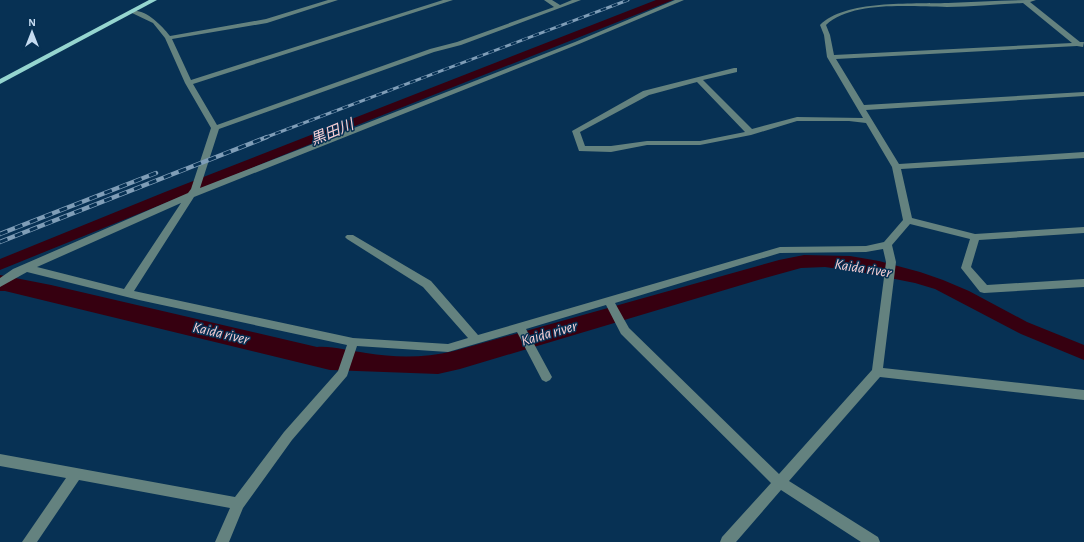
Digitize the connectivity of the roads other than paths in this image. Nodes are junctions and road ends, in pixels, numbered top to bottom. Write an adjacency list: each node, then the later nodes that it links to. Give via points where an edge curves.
1 (154, 0): 13 (main road)
2 (305, 0): 12 (street)
3 (335, 0): 12 (street)
4 (450, 0): 20 (street)
5 (547, 0): 11 (street)
6 (578, 0): 11 (street)
7 (681, 0): 28 (street, via 562,49)
8 (1033, 0): 9 (street)
9 (1025, 1): 10 (street); 15 (street)
10 (971, 2): 16 (street, via 946,5 866,2 837,10 823,25)
11 (559, 7): 24 (street)
12 (305, 9): 14 (street, via 267,21)
13 (134, 12): 14 (street, via 155,22); 19 (main road)
14 (168, 38): 20 (street)
15 (1082, 46): 16 (street)
16 (831, 57): 22 (street)
17 (734, 70): 18 (street)
18 (699, 80): 25 (street); 25 (street, via 646,93 576,131 582,149 611,149 647,143 700,143)
19 (0, 82)
20 (189, 83): 24 (street)
21 (1084, 94): 22 (street)
22 (861, 108): 23 (street)
23 (869, 121): 25 (street, via 797,120); 27 (street)
24 (215, 128): 28 (street)
25 (751, 133)
26 (1084, 156): 27 (street)
27 (896, 167): 29 (street)
28 (193, 192): 34 (street); 37 (street)
29 (908, 220): 32 (street); 33 (street)
30 (1084, 230): 32 (street)
31 (350, 237): 40 (street, via 427,284)
32 (975, 237): 36 (street, via 966,268 984,289)
33 (887, 245): 38 (street, via 866,249 780,250); 42 (street, via 891,262)
34 (27, 268): 35 (street); 37 (street)
35 (0, 283)
36 (1084, 283)
37 (128, 293): 41 (street)
38 (609, 301): 39 (street); 47 (street, via 625,331)
39 (521, 329): 40 (street); 43 (street)
40 (476, 340): 41 (street, via 448,348)
41 (352, 345): 48 (street, via 343,373 288,436)
42 (877, 372): 44 (street); 47 (street)
43 (546, 377)
44 (1084, 395)
45 (0, 460): 46 (street)
46 (76, 474): 48 (street); 49 (street)
47 (780, 483): 51 (street); 52 (street)
48 (238, 504): 50 (street)
49 (29, 542)
50 (222, 542)
51 (727, 542)
52 (873, 542)

